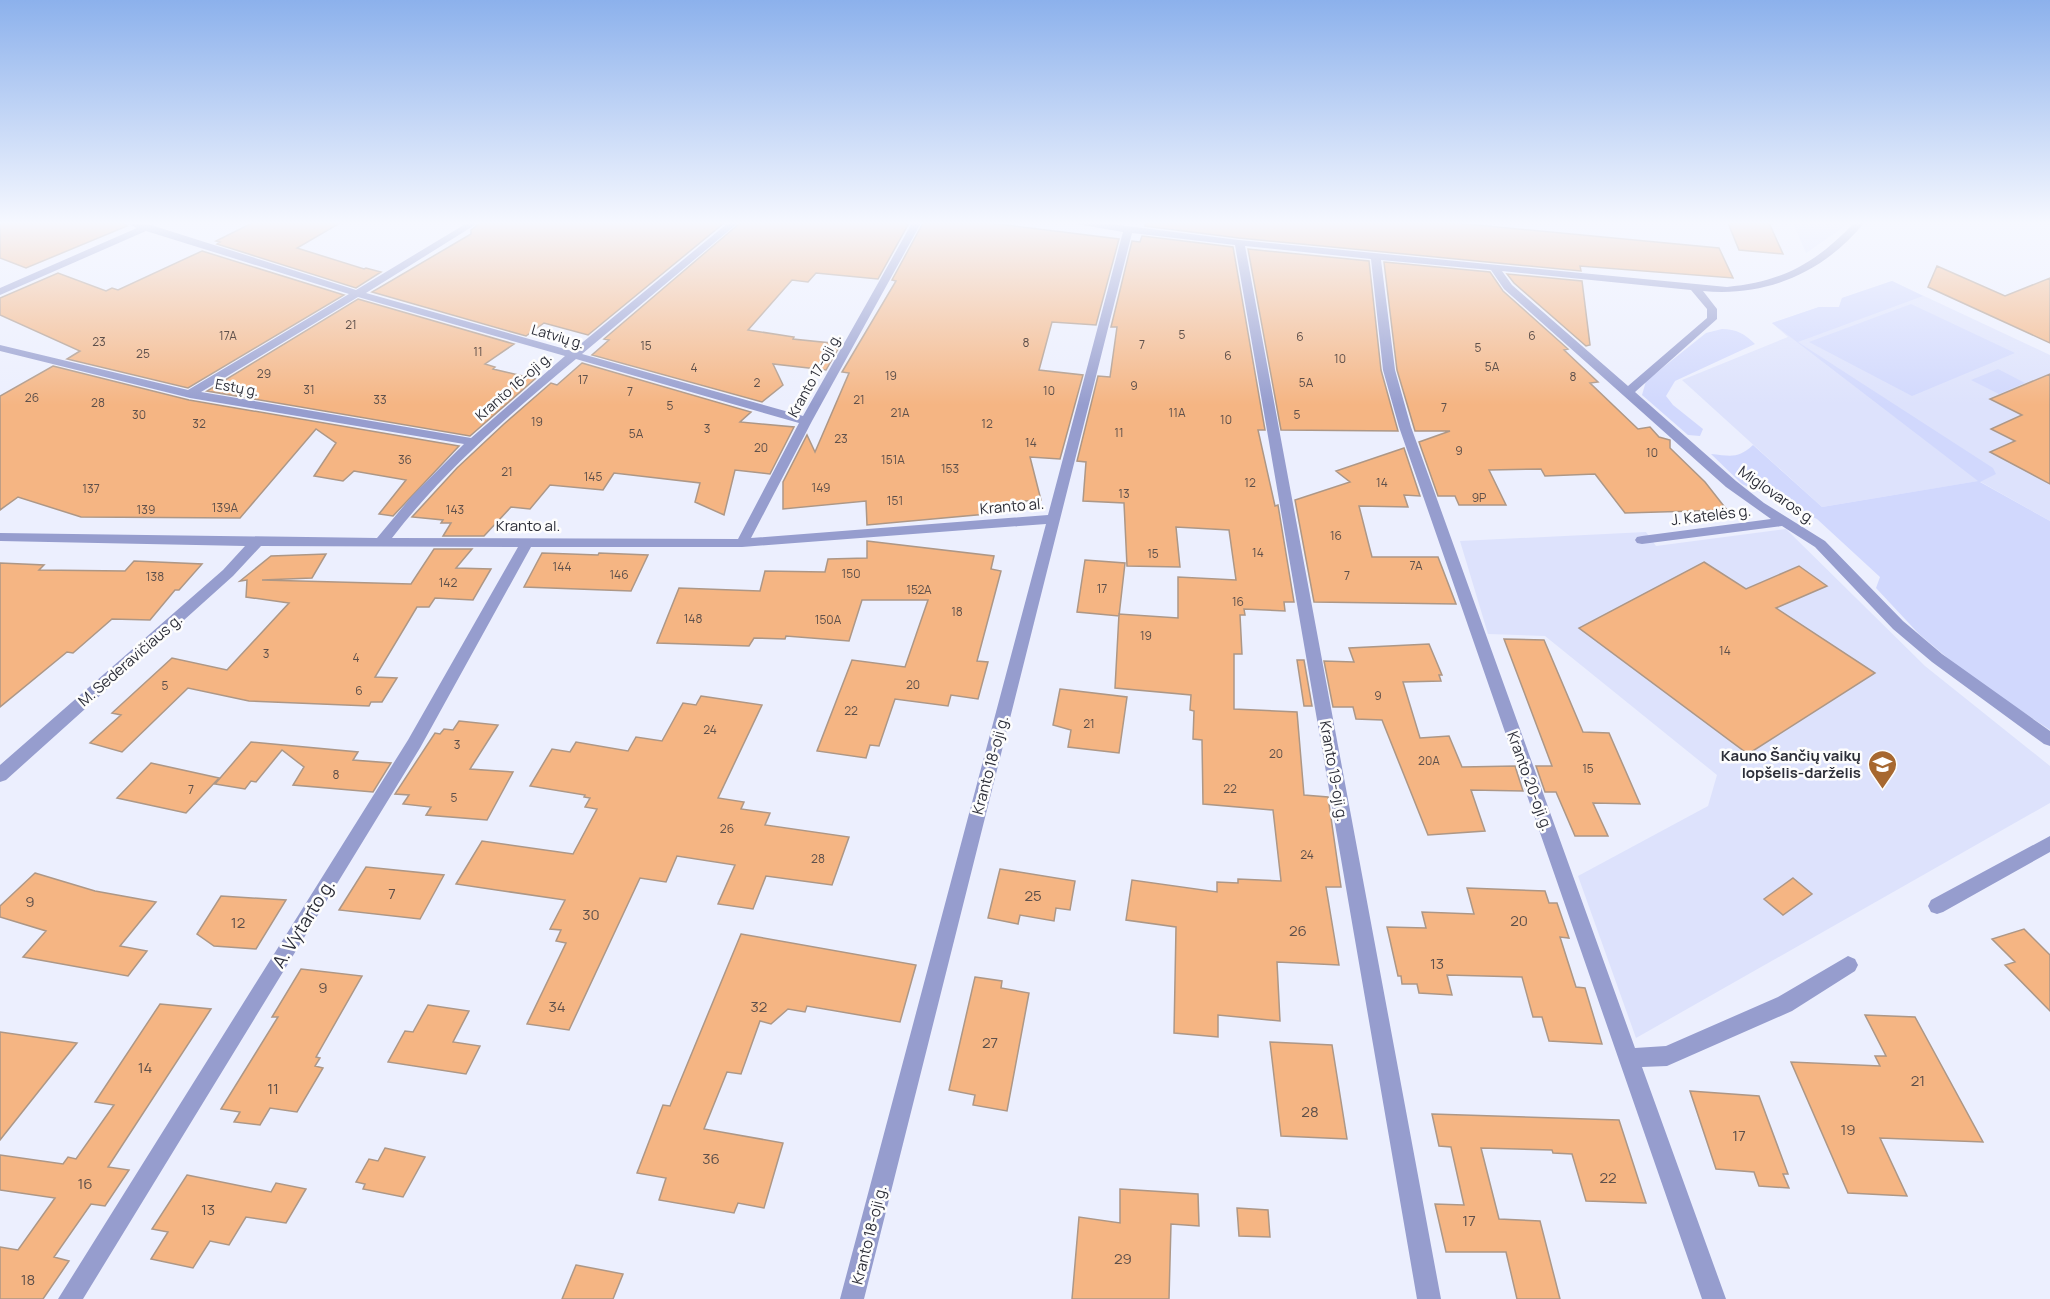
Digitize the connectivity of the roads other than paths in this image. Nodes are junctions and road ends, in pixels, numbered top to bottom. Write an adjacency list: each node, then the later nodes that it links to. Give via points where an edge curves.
1 (19, 284): 13 (street)
2 (325, 284): 14 (street, Latvių g.)
3 (376, 284): 14 (street)
4 (661, 284): 16 (street, Kranto 16-oji g.)
5 (883, 284): 19 (street, Kranto 17-oji g.)
6 (1114, 284): 21 (street, Kranto 18-oji g.)
7 (1246, 284): 37 (street, Kranto 19-oji g.)
8 (1379, 284): 34 (street, Kranto 20-oji g., via 1389,370 1405,428)
9 (1506, 284): 17 (street, Miglovaros g.)
10 (1660, 284): 12 (street)
11 (1771, 284): 12 (street, via 1747,289)
12 (1694, 287): 17 (street, via 1712,309 1712,319)
13 (0, 292)
14 (359, 294): 16 (street, Latvių g.); 18 (street)
15 (0, 348): 18 (street, Estų g.)
16 (572, 356): 19 (street, Latvių g.); 20 (street, Kranto 16-oji g.)
17 (1629, 391): 22 (street, Miglovaros g., via 1731,484)
18 (190, 394): 20 (street, Estų g.)
19 (806, 421): 28 (street, Kranto 17-oji g.)
20 (472, 442): 25 (street, Kranto 16-oji g., via 404,512)
21 (1054, 519): 28 (street, Kranto al.); 36 (street, Kranto 18-oji g.)
22 (1784, 522): 24 (street, J. Katelės g.); 29 (street, Miglovaros g., via 1820,544 1898,625 1937,658)
23 (0, 537): 27 (street, Kranto al.)
24 (1642, 540)
25 (382, 541): 26 (street, Kranto al.); 27 (street, Kranto al.)
26 (528, 541): 28 (street, Kranto al.); 35 (street, A. Vytarto g., via 408,754)
27 (257, 542): 30 (street, M. Sederavičiaus g., via 228,573)
28 (742, 543)
29 (2050, 741)
30 (0, 775)
31 (2050, 843): 32 (street)
32 (1937, 906)
33 (1848, 965): 34 (street, via 1785,1004 1667,1056)
34 (1629, 1058): 38 (street, Kranto 20-oji g.)
35 (70, 1299)
36 (852, 1299)
37 (1429, 1299)
38 (1714, 1299)

